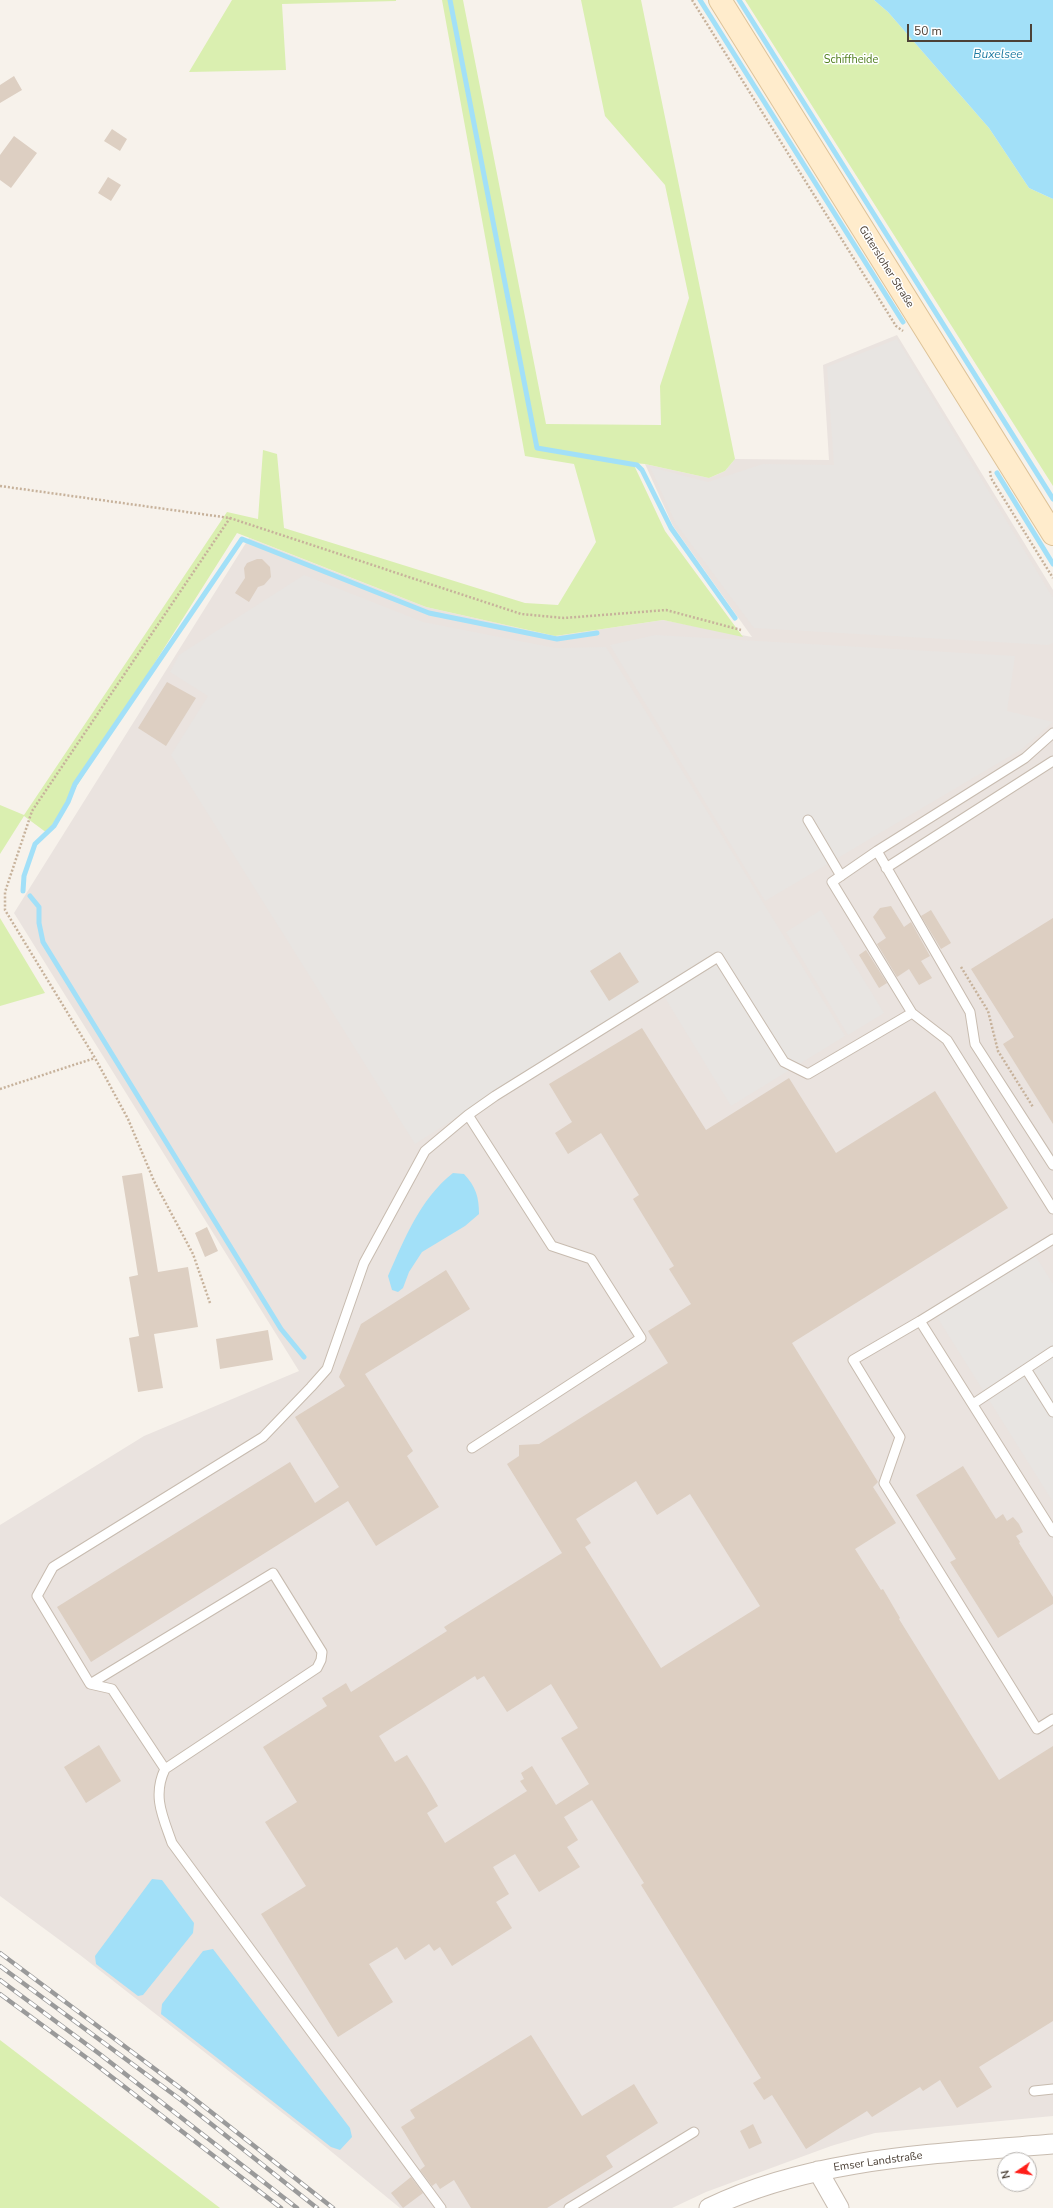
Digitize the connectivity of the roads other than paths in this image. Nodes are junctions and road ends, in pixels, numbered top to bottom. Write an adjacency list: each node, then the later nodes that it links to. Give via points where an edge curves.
1 (720, 0): 2 (main road, Gütersloher Straße)
2 (1053, 534)
3 (1053, 733): 6 (lane, via 1025,758)
4 (1053, 761): 7 (lane)
5 (808, 820): 8 (lane)
6 (876, 851): 7 (lane); 8 (lane)
7 (886, 868): 11 (lane, via 970,1012 975,1044)
8 (841, 876): 9 (lane, via 832,882)
9 (912, 1013): 10 (lane, via 808,1074 784,1062 718,957); 12 (lane, via 947,1040)
10 (468, 1115): 19 (lane, via 552,1246 591,1258 641,1338); 21 (lane, via 425,1151 364,1263 327,1369 311,1387 263,1437 53,1567 37,1596)
11 (1053, 1165)
12 (1053, 1209)
13 (1053, 1239): 14 (lane)
14 (920, 1321): 17 (lane); 22 (lane, via 853,1360 900,1437 884,1483 1037,1729)
15 (1053, 1351): 16 (lane)
16 (1026, 1369): 17 (lane); 18 (lane)
17 (973, 1404): 20 (lane)
18 (1053, 1412)
19 (472, 1448)
20 (1053, 1532)
21 (90, 1684): 23 (lane, via 112,1689); 23 (lane, via 273,1573 322,1652 317,1668)
22 (1053, 1719)
23 (165, 1769): 29 (lane, via 159,1782 159,1806 172,1844)
24 (1053, 2089): 25 (lane)
25 (1034, 2091)
26 (694, 2132): 30 (lane)
27 (1053, 2144): 28 (street, Emser Landstraße, via 915,2156)
28 (818, 2171): 31 (street, Emser Landstraße, via 768,2185); 32 (street)
29 (441, 2208)
30 (569, 2208)
31 (709, 2208)
32 (840, 2208)

